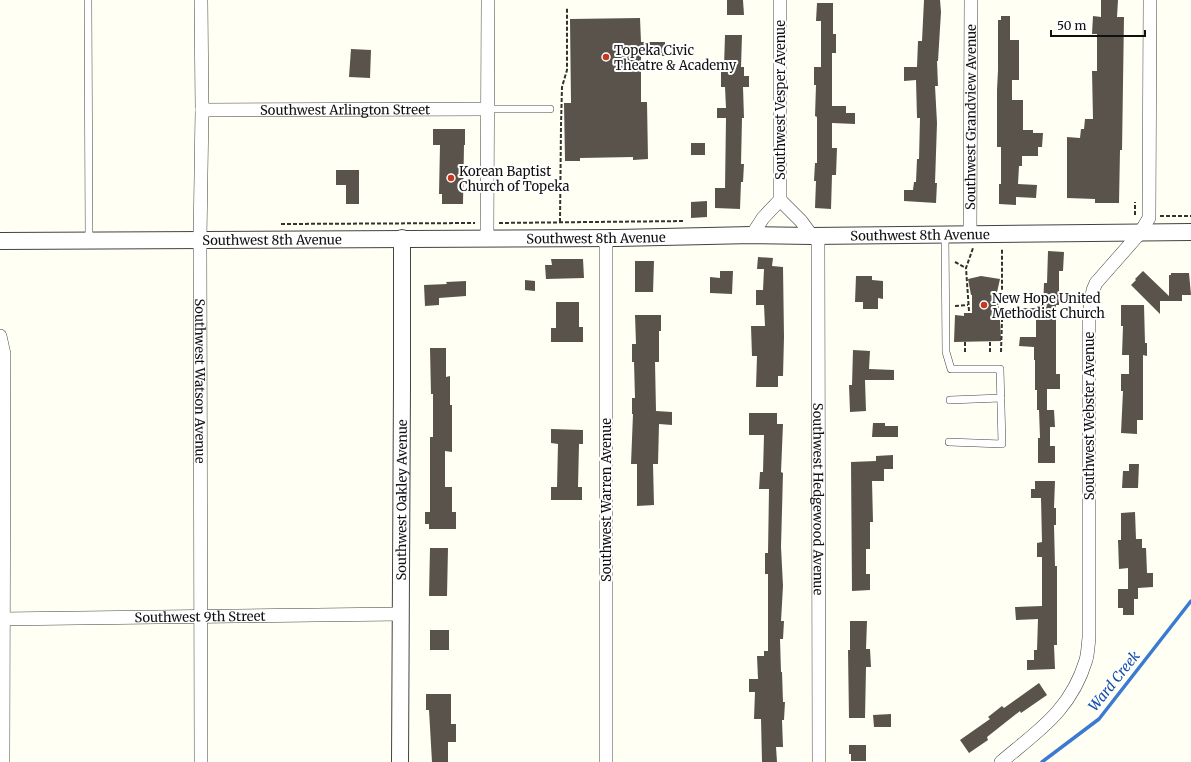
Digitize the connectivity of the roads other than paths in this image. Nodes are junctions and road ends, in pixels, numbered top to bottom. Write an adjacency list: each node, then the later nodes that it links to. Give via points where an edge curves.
1 (88, 0): 21 (lane)
2 (201, 0): 9 (street, Southwest Watson Avenue)
3 (488, 0): 7 (street)
4 (780, 0): 10 (street, Southwest Vesper Avenue)
5 (971, 0): 20 (street, Southwest Grandview Avenue)
6 (1150, 0): 12 (street, Southwest Webster Avenue, via 1148,218)
7 (488, 109): 8 (lane); 9 (street, Southwest Arlington Street); 17 (street)
8 (550, 109)
9 (202, 110): 19 (street, Southwest Watson Avenue)
10 (780, 200): 13 (street, via 763,218); 15 (street)
11 (1191, 232): 12 (street, Southwest 8th Avenue)
12 (1140, 233): 20 (street, Southwest 8th Avenue); 35 (street, Southwest Webster Avenue, via 1096,283 1088,314 1087,658 1066,703 1053,719)
13 (752, 235): 15 (street, Southwest 8th Avenue); 18 (street, Southwest 8th Avenue)
14 (945, 235): 15 (street, Southwest 8th Avenue); 20 (street, Southwest 8th Avenue); 24 (lane, via 946,352 951,369 1000,369)
15 (815, 236): 34 (street, Southwest Hedgewood Avenue)
16 (402, 238): 17 (street, Southwest 8th Avenue); 19 (street, Southwest 8th Avenue); 27 (street, Southwest Oakley Avenue)
17 (487, 238): 18 (street, Southwest 8th Avenue)
18 (606, 238): 33 (street, Southwest Warren Avenue)
19 (200, 239): 21 (street, Southwest 8th Avenue); 28 (street, Southwest Watson Avenue)
20 (972, 239)
21 (89, 240): 22 (street, Southwest 8th Avenue)
22 (0, 241)
23 (0, 336): 29 (street, via 4,354)
24 (1000, 398): 25 (lane); 26 (lane, via 1002,444)
25 (950, 400)
26 (949, 442)
27 (400, 614): 28 (street, Southwest 9th Street); 32 (street, Southwest Oakley Avenue)
28 (201, 617): 29 (street, Southwest 9th Street); 31 (street, Southwest Watson Avenue)
29 (2, 619): 30 (street)
30 (3, 762)
31 (201, 762)
32 (400, 762)
33 (606, 762)
34 (819, 762)
35 (1001, 762)

